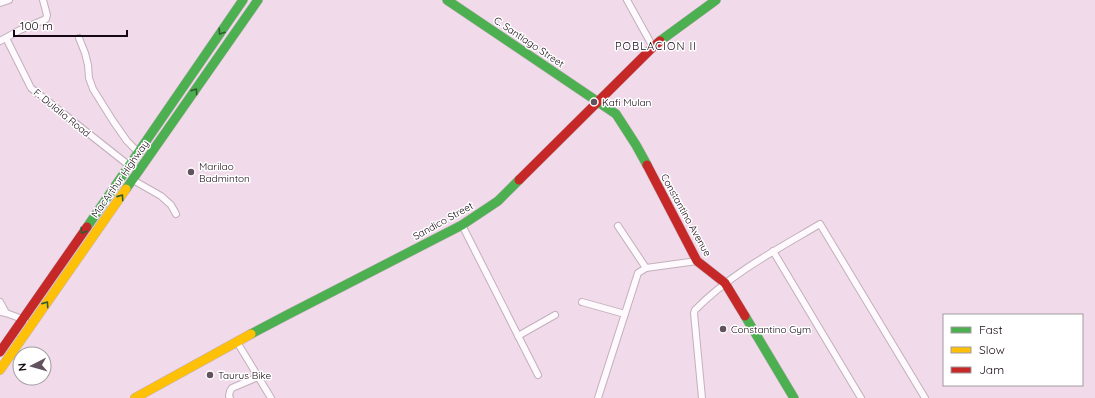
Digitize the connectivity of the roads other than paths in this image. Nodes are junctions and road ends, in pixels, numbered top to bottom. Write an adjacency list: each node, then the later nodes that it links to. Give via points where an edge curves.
1 (9, 0): 8 (street)
2 (44, 0): 10 (street, via 46,19)
3 (243, 0): 13 (main road, MacArthur Highway, one-way to 13)
4 (258, 0): 15 (main road, MacArthur Highway, one-way to 4)
5 (447, 0): 12 (main road, C. Santiago Street)
6 (627, 0): 11 (street)
7 (716, 0): 11 (main road, Sandico Street)
8 (0, 3)
9 (79, 38): 13 (street, via 85,52 93,89 127,141)
10 (3, 39): 14 (street, F. Dulalia Road, via 31,88)
11 (653, 47): 12 (main road, Sandico Street)
12 (598, 102): 17 (main road, Sandico Street, via 498,201); 20 (main road, Constantino Avenue, via 616,114 636,145)
13 (138, 152): 14 (main road, MacArthur Highway)
14 (130, 166): 15 (street, F. Dulalia Road); 28 (main road, MacArthur Highway, one-way to 28)
15 (136, 176): 16 (street, F. Dulalia Road, via 171,205); 29 (main road, MacArthur Highway, one-way to 15)
16 (176, 214)
17 (462, 225): 30 (street); 31 (main road, Sandico Street)
18 (618, 226): 21 (street)
19 (774, 251): 22 (street); 42 (street); 43 (street, via 820,224)
20 (697, 262): 21 (street); 22 (main road, Constantino Avenue)
21 (646, 268): 26 (street, via 638,273)
22 (725, 283): 40 (street, via 694,311); 41 (main road, Constantino Avenue)
23 (0, 302): 25 (street)
24 (582, 302): 26 (street)
25 (3, 312): 28 (street)
26 (625, 314): 39 (street)
27 (555, 315): 30 (street)
28 (23, 319): 29 (street); 32 (main road, MacArthur Highway)
29 (31, 325): 33 (main road, MacArthur Highway)
30 (518, 336): 34 (street)
31 (238, 342): 35 (street); 36 (main road, Sandico Street)
32 (0, 352)
33 (0, 370)
34 (538, 375)
35 (258, 377): 37 (street, via 232,388); 38 (street)
36 (135, 398)
37 (230, 398)
38 (271, 398)
39 (598, 398)
40 (702, 398)
41 (794, 398)
42 (861, 398)
43 (925, 398)

